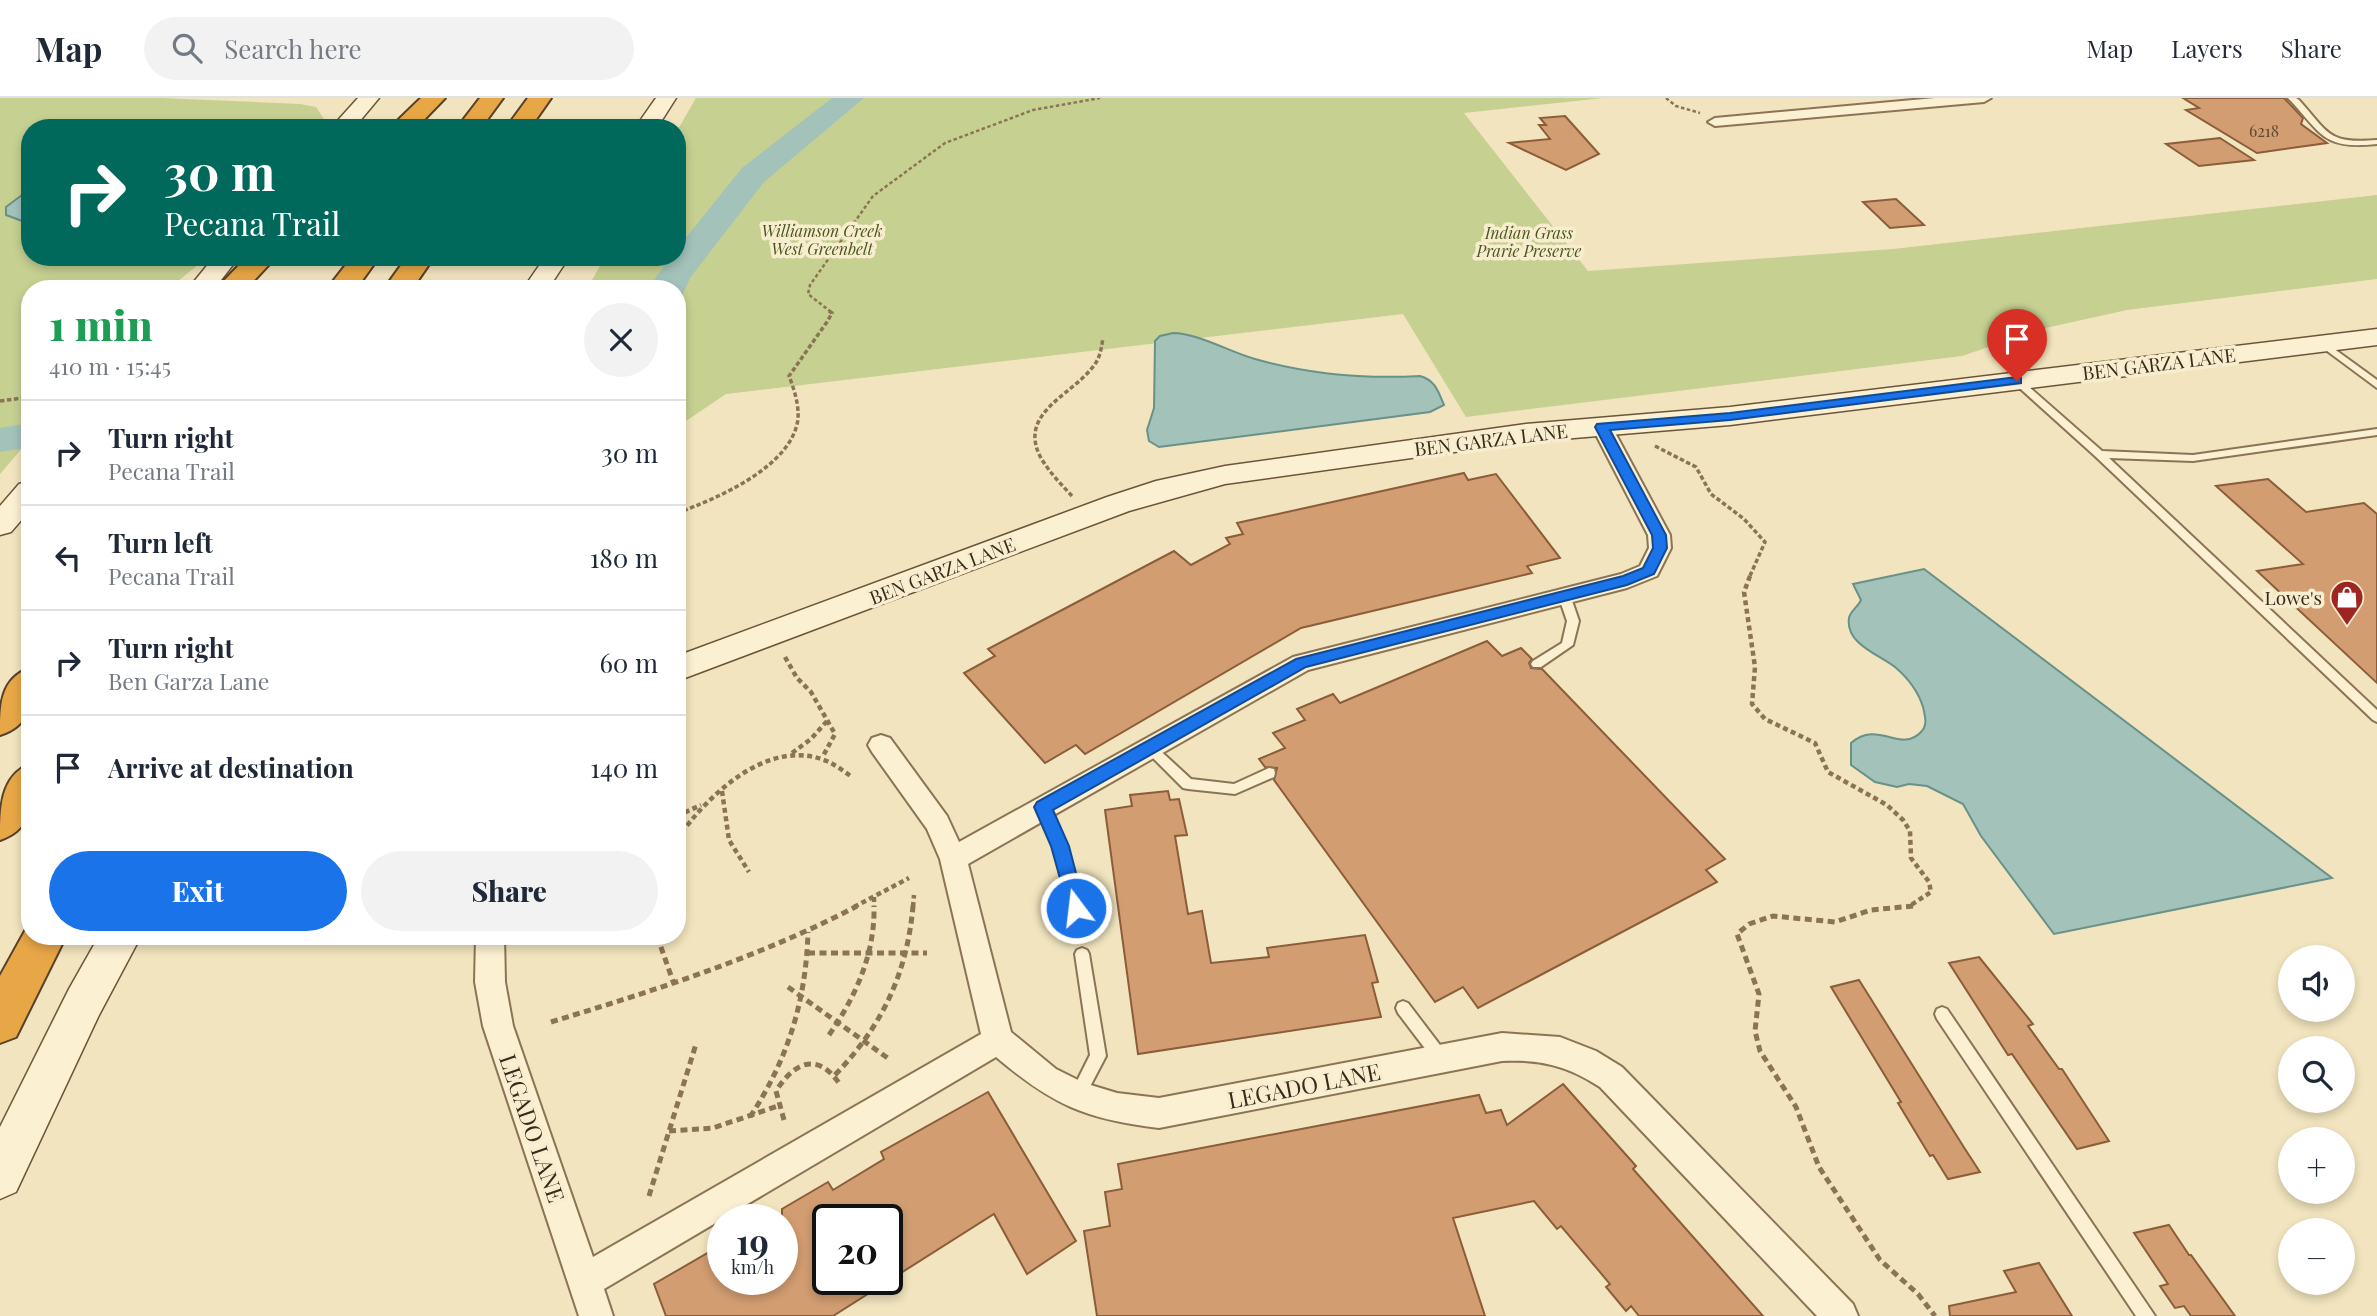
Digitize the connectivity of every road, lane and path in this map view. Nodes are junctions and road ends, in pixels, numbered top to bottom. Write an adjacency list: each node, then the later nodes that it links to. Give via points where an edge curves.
1 (369, 98): 10 (street)
2 (434, 98): 11 (highway)
3 (492, 98): 12 (highway)
4 (540, 98): 13 (highway)
5 (666, 98): 14 (street)
6 (1100, 98): 36 (path, via 1033,110 944,143 873,196 810,285 808,294 832,313 824,329 798,356 789,376 798,398 794,433 766,468)
7 (1666, 98): 15 (path)
8 (1984, 98): 15 (street)
9 (2292, 98): 16 (lane, via 2329,137)
10 (350, 119)
11 (412, 119)
12 (476, 119)
13 (525, 119)
14 (652, 119)
15 (1720, 122)
16 (2377, 142)
17 (219, 266): 20 (street)
18 (254, 266): 21 (highway)
19 (359, 266): 22 (highway)
20 (208, 280)
21 (239, 280)
22 (348, 280)
23 (2377, 337): 25 (street, BEN GARZA LANE)
24 (1103, 338): 34 (path, via 1102,357 1095,368 1046,406 1034,440 1039,455)
25 (2322, 343): 26 (street, BEN GARZA LANE); 27 (lane)
26 (2017, 381): 30 (street, BEN GARZA LANE); 33 (lane)
27 (2377, 385)
28 (21, 398): 29 (path)
29 (0, 401)
30 (1602, 427): 38 (street, via 1659,535 1660,548 1649,571); 41 (street, BEN GARZA LANE, via 1239,473 1167,488)
31 (2377, 432): 33 (lane, via 2193,458)
32 (1647, 443): 101 (path, via 1696,467 1711,494 1765,542 1744,592 1756,711 1815,743 1828,772 1887,805 1903,820 1910,831 1911,858 1930,882 1931,892 1918,905 1901,911 1868,910 1833,922 1794,916 1762,918 1737,934 1759,994 1755,1031 1760,1051 1796,1107 1819,1167 1880,1260 1919,1294)
33 (2099, 454): 43 (lane)
34 (1075, 499)
35 (21, 501): 37 (street)
36 (686, 510)
37 (0, 525)
38 (1564, 595): 40 (lane, via 1573,621 1567,645); 47 (street, via 1301,663)
39 (785, 657): 45 (path)
40 (1537, 664)
41 (686, 666)
42 (21, 693): 44 (highway)
43 (2377, 717)
44 (0, 720)
45 (827, 720): 48 (path); 49 (path, via 835,734)
46 (881, 745): 59 (street, via 938,824)
47 (1149, 747): 50 (lane, via 1188,784 1234,789); 55 (street)
48 (790, 754): 49 (path); 52 (path, via 766,761)
49 (823, 756): 51 (path)
50 (1269, 773)
51 (852, 776)
52 (722, 790): 54 (path); 60 (path, via 729,840)
53 (21, 793): 57 (highway)
54 (705, 803): 56 (path); 58 (path)
55 (1043, 807): 59 (street); 64 (lane, via 1060,846)
56 (686, 812)
57 (0, 823)
58 (686, 825)
59 (953, 859): 84 (street)
60 (749, 872)
61 (909, 878): 63 (path)
62 (914, 895): 72 (path)
63 (874, 897): 65 (path); 71 (path, via 875,933)
64 (1076, 908)
65 (808, 932): 70 (path); 75 (path)
66 (39, 945): 80 (highway)
67 (116, 945): 96 (street)
68 (490, 945): 98 (street, LEGADO LANE, via 490,982 498,1026)
69 (660, 945): 75 (path)
70 (808, 953): 71 (path); 77 (path)
71 (870, 953): 72 (path); 82 (path)
72 (907, 953): 73 (path); 85 (path, via 895,993)
73 (927, 953)
74 (1082, 954): 91 (lane, via 1098,1056)
75 (674, 984): 81 (path)
76 (788, 987): 77 (path)
77 (802, 997): 82 (path); 93 (path, via 789,1050)
78 (1403, 1008): 88 (lane)
79 (1942, 1014): 102 (lane)
80 (0, 1022)
81 (551, 1023)
82 (837, 1023): 83 (path); 85 (path)
83 (829, 1035)
84 (998, 1040): 91 (street, LEGADO LANE, via 1045,1079); 98 (street)
85 (865, 1042): 87 (path); 89 (path)
86 (696, 1044): 95 (path)
87 (889, 1059)
88 (1441, 1059): 91 (street, LEGADO LANE, via 1159,1113 1117,1108); 100 (street, LEGADO LANE, via 1530,1045 1585,1058 1611,1077)
89 (835, 1075): 90 (path); 92 (path, via 817,1063 803,1064 782,1079 776,1091)
90 (841, 1086)
91 (1078, 1096)
92 (778, 1106): 93 (path); 94 (path)
93 (750, 1117): 95 (path, via 713,1128)
94 (784, 1120)
95 (669, 1131): 97 (path)
96 (0, 1176)
97 (649, 1196)
98 (585, 1281): 99 (street, LEGADO LANE)
99 (596, 1316)
100 (1841, 1316)
101 (1935, 1316)
102 (2146, 1316)

